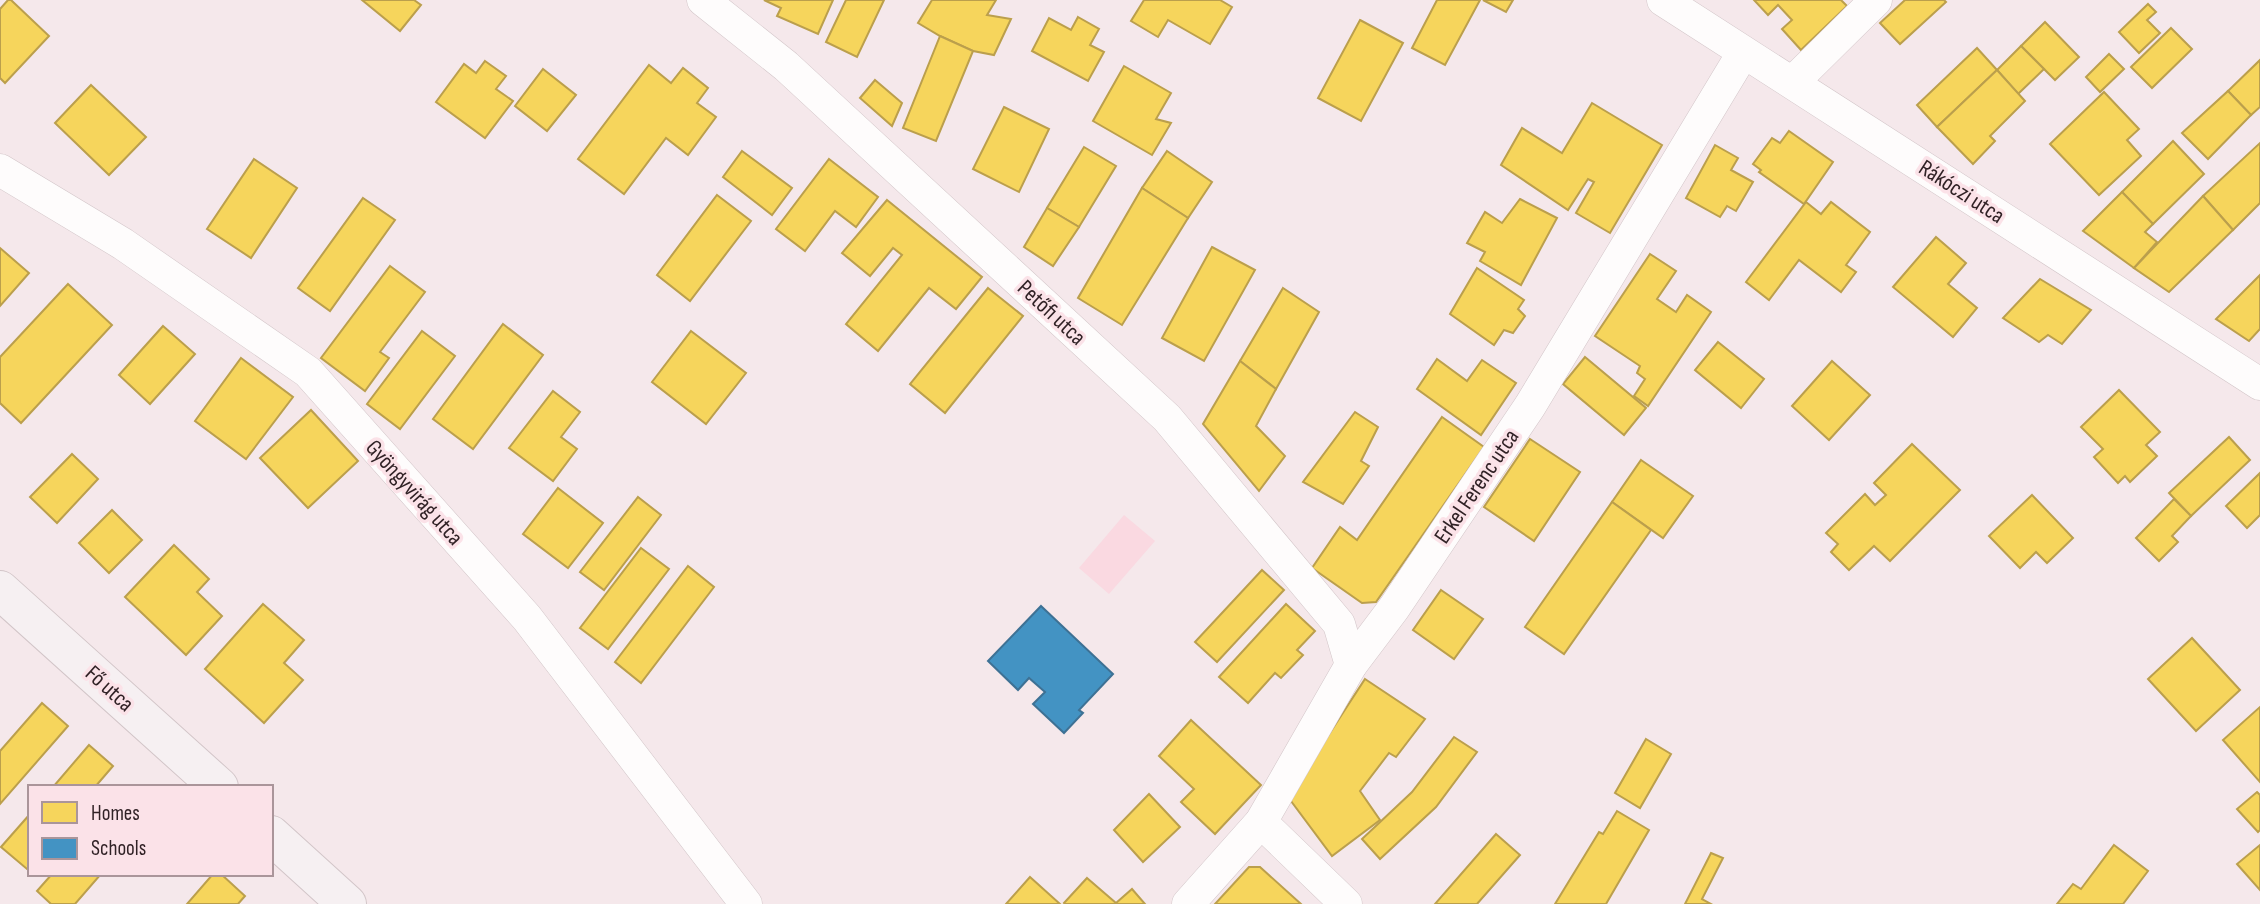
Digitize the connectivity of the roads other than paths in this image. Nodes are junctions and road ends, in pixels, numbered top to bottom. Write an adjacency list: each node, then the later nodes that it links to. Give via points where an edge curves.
1 (703, 0): 9 (street, Petőfi utca, via 786,66 1167,418 1339,624)
2 (1663, 0): 4 (street, Rákóczi utca)
3 (1876, 0): 5 (street)
4 (1743, 52): 5 (street, Rákóczi utca); 9 (street, Erkel Ferenc utca, via 1530,406)
5 (1793, 82): 7 (street, Rákóczi utca)
6 (0, 170): 14 (street, Gyöngyvirág utca, via 123,244 308,372 527,618)
7 (2260, 383)
8 (0, 590): 10 (main road, Fő utca)
9 (1351, 665): 11 (street, Erkel Ferenc utca)
10 (217, 785)
11 (1261, 822): 15 (street, Erkel Ferenc utca); 16 (street)
12 (273, 837): 13 (main road)
13 (347, 904)
14 (746, 904)
15 (1188, 904)
16 (1346, 904)

